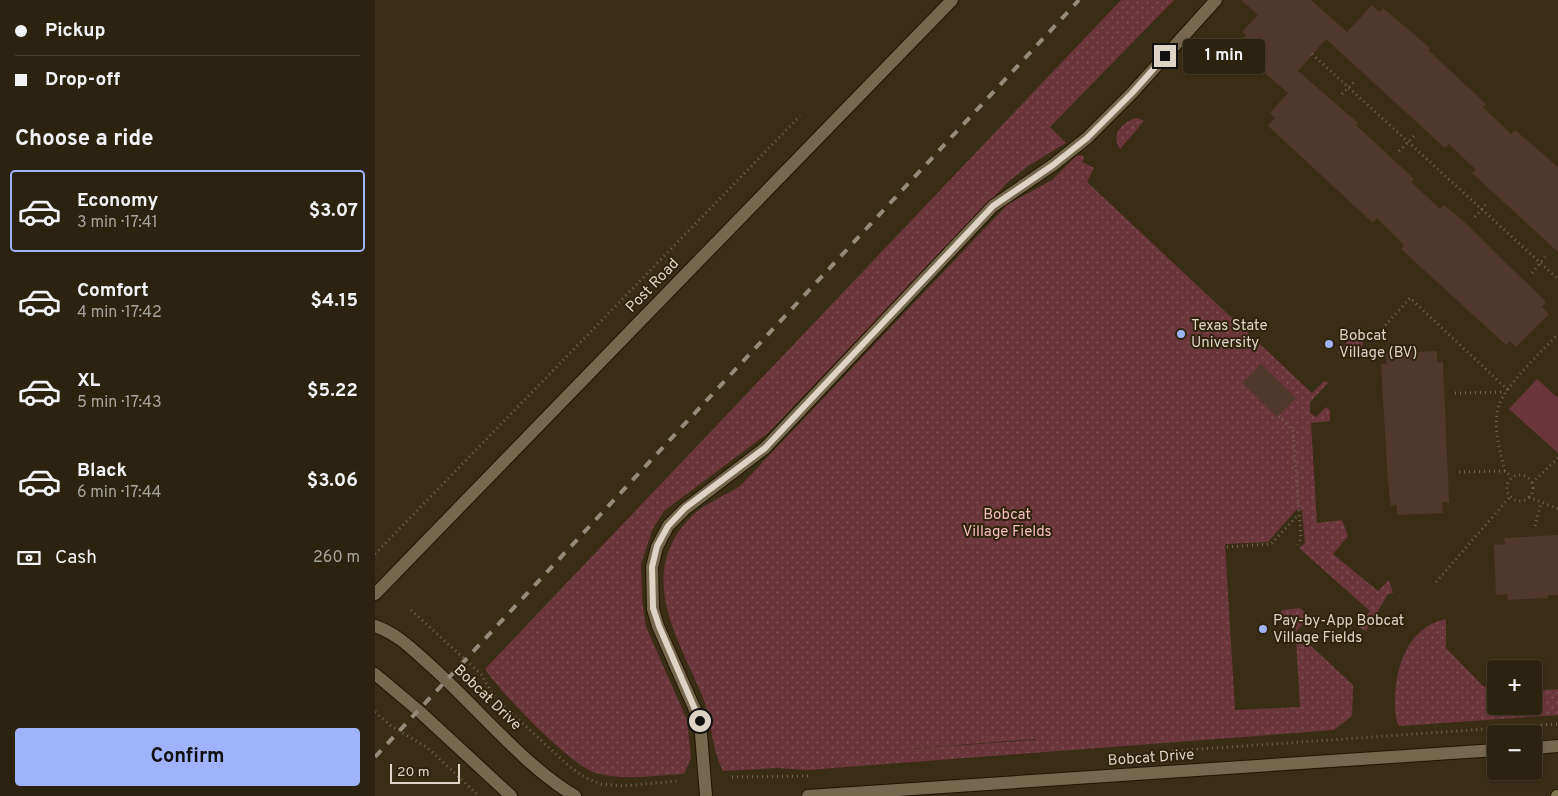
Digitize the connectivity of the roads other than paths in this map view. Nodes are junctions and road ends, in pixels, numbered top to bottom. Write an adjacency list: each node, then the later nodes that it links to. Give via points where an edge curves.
1 (952, 0): 3 (street, Post Road)
2 (1216, 0): 13 (street, via 1087,138 993,206 765,448 685,508 668,526 657,546 652,567 653,608 700,721)
3 (375, 594)
4 (375, 626): 12 (street, Bobcat Drive, via 392,632 447,680 543,774)
5 (375, 674): 11 (street)
6 (1558, 746): 7 (street)
7 (1542, 747)
8 (1487, 751): 9 (street, Bobcat Drive)
9 (983, 784): 10 (street, Bobcat Drive); 15 (street)
10 (874, 794): 14 (street, Bobcat Drive)
11 (511, 796)
12 (575, 796)
13 (706, 796)
14 (808, 796)
15 (962, 796)

